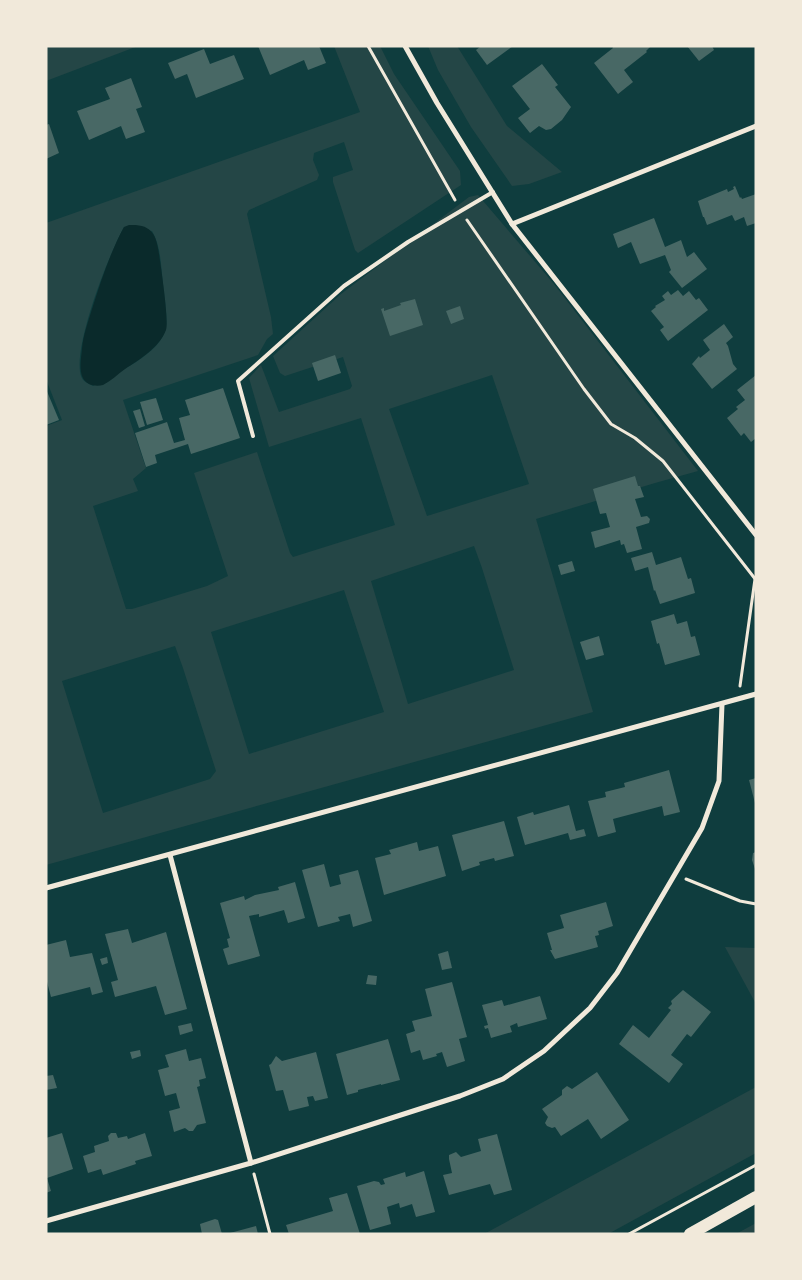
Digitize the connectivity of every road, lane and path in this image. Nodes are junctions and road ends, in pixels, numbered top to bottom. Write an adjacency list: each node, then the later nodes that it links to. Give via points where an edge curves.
1 (368, 46): 5 (path)
2 (405, 46): 4 (street)
3 (756, 126): 6 (street)
4 (492, 192): 5 (lane); 6 (street)
5 (461, 210): 7 (lane, via 344,286 238,381); 9 (path, via 611,424 635,438 663,461)
6 (512, 224): 8 (street)
7 (253, 436)
8 (756, 535)
9 (756, 580): 11 (path)
10 (756, 694): 11 (street)
11 (738, 699): 12 (street)
12 (722, 704): 13 (street); 14 (street, via 719,781 702,828)
13 (170, 854): 15 (street); 17 (street)
14 (676, 875): 16 (path, via 740,901); 17 (street, via 617,973 590,1008 544,1051 503,1078 460,1096)
15 (46, 888)
16 (756, 904)
17 (251, 1163): 20 (street); 21 (path)
18 (756, 1165): 22 (path)
19 (756, 1198): 23 (main road)
20 (46, 1221)
21 (270, 1234)
22 (629, 1234)
23 (690, 1234)

